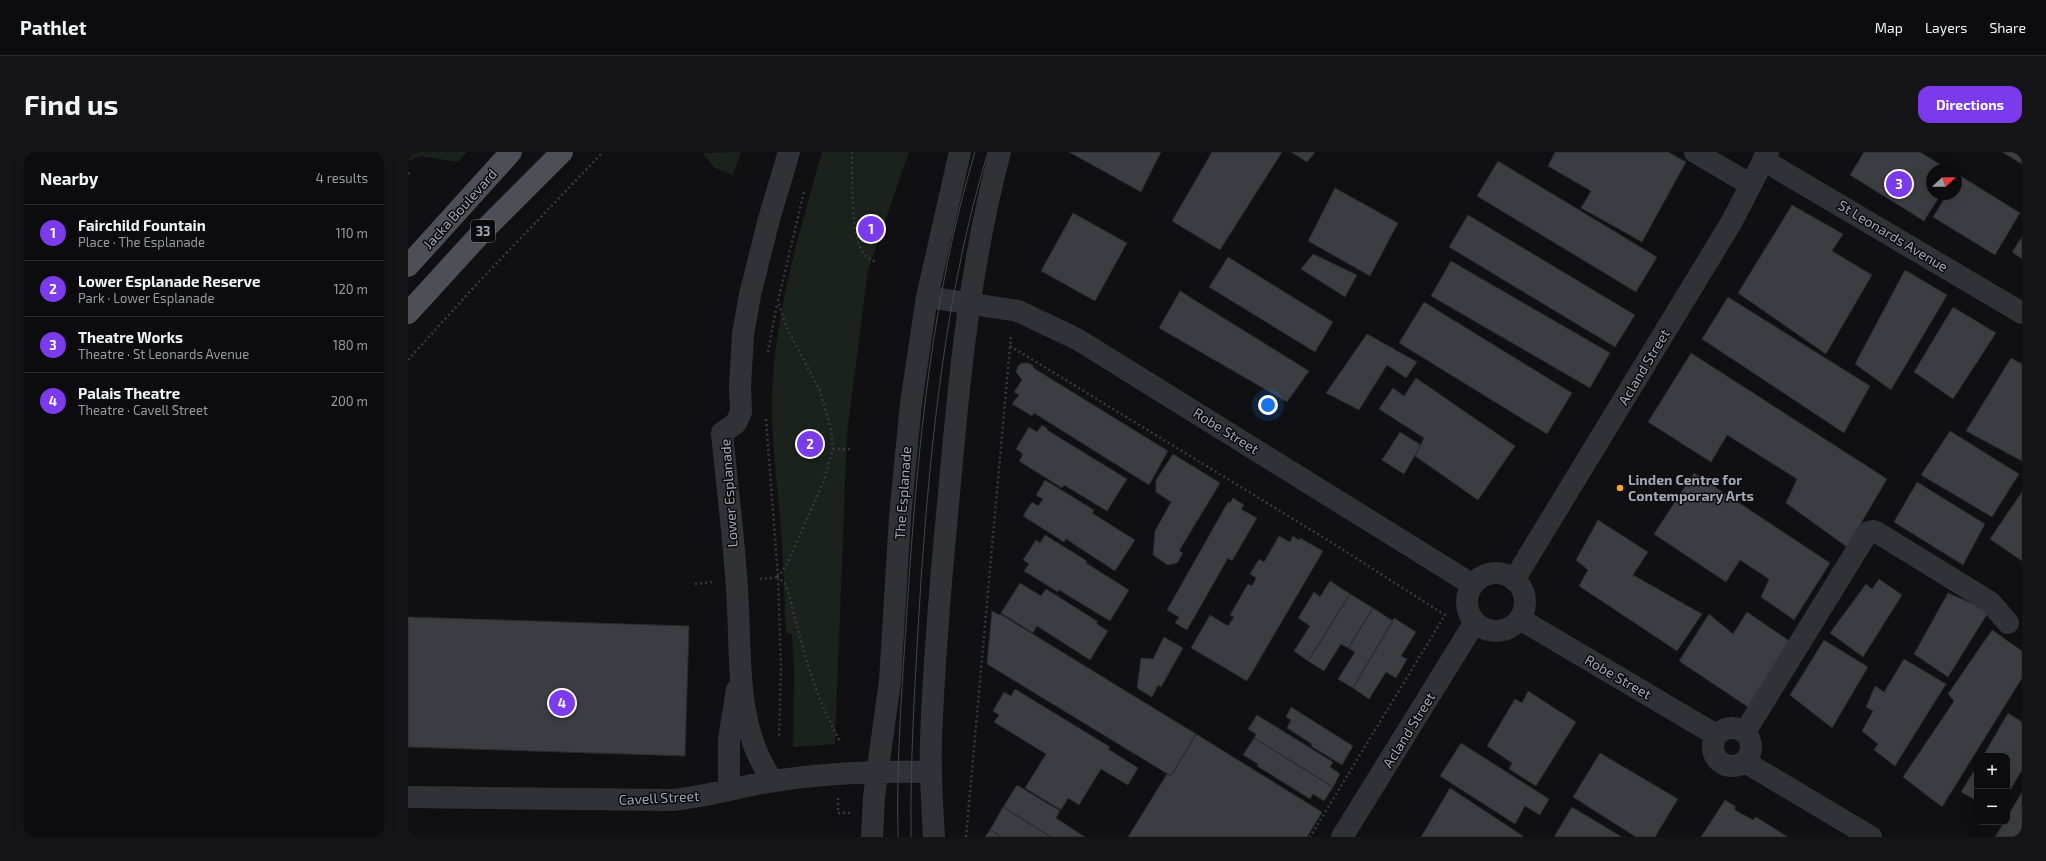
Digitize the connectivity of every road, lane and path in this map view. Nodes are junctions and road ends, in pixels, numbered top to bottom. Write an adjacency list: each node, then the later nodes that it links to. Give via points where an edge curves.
1 (511, 152): 13 (main road, Jacka Boulevard / 33)
2 (562, 152): 18 (main road, 33, via 493,220)
3 (603, 152): 22 (path, via 474,286)
4 (789, 152): 32 (street, Lower Esplanade, via 769,219 744,326 740,372 741,412 736,423 722,433 737,592)
5 (852, 152): 12 (path, via 856,234 862,251)
6 (960, 152): 14 (street, The Esplanade)
7 (1000, 152): 16 (street, via 980,235)
8 (1696, 152): 10 (street)
9 (1765, 156): 10 (street, Acland Street); 17 (street, St Leonards Avenue)
10 (1751, 185): 27 (street, Acland Street, via 1731,223)
11 (805, 189): 15 (path)
12 (876, 262)
13 (408, 266)
14 (927, 297): 16 (street, Robe Street); 38 (street, The Esplanade, via 907,434 890,681)
15 (778, 301): 21 (path); 24 (path, via 786,326 820,391 831,429)
16 (968, 304): 28 (street, Robe Street, via 1018,311 1078,339); 39 (street, via 936,640)
17 (2022, 312)
18 (408, 313)
19 (1011, 332): 20 (path)
20 (1010, 346): 45 (path); 46 (path, via 1445,615)
21 (767, 355)
22 (408, 360)
23 (766, 414): 26 (path)
24 (833, 449): 25 (path); 26 (path, via 823,483 788,564)
25 (851, 449)
26 (778, 577): 35 (path, via 781,666); 36 (path, via 785,584 789,594 812,680 830,724)
27 (1514, 580): 28 (street, via 1497,573 1480,578); 29 (street, via 1525,598 1524,611)
28 (1473, 585): 30 (street, via 1467,600 1470,616)
29 (1520, 619): 30 (street, via 1507,630 1499,631 1482,628); 34 (street, Robe Street)
30 (1475, 622): 47 (street, Acland Street)
31 (2008, 623): 33 (street, via 1990,602 1878,533 1868,532)
32 (740, 678): 40 (street, Lower Esplanade, via 754,742); 41 (street, Lower Esplanade, via 729,739)
33 (1745, 732): 34 (street, via 1736,728 1725,728); 37 (street, via 1752,747)
34 (1716, 735): 37 (street, via 1713,753 1718,761 1727,766)
35 (779, 740)
36 (841, 743)
37 (1745, 762): 48 (street)
38 (878, 772): 39 (street, Cavell Street); 40 (street, Cavell Street, via 831,774); 43 (street, The Esplanade)
39 (931, 772): 44 (street)
40 (773, 781): 41 (street, Cavell Street)
41 (729, 790): 42 (street, Cavell Street, via 672,800)
42 (408, 797)
43 (872, 837)
44 (934, 837)
45 (966, 837)
46 (1310, 837)
47 (1342, 837)
48 (1871, 837)

